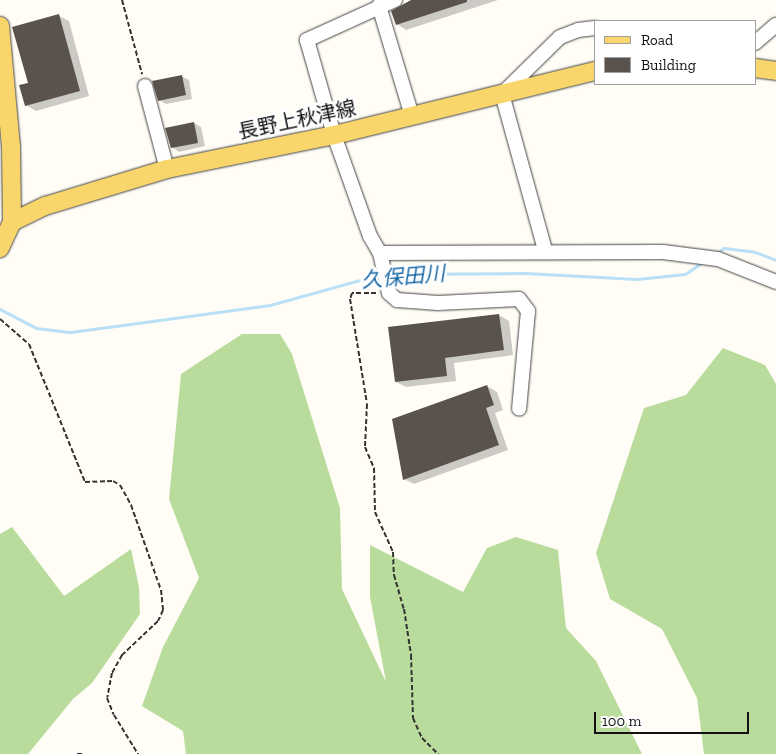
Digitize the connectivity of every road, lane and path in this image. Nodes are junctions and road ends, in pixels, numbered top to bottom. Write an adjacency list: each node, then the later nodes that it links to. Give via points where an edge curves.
1 (122, 0): 11 (path)
2 (395, 0): 3 (street)
3 (381, 3): 13 (street); 14 (street, via 307,40)
4 (776, 25): 7 (street)
5 (0, 26): 16 (main road, via 11,147)
6 (594, 28): 12 (street, via 560,37)
7 (756, 42)
8 (756, 68): 10 (main road)
9 (594, 71): 12 (main road, 長野上秋津線)
10 (776, 71)
11 (145, 86): 15 (street)
12 (502, 94): 13 (main road, 長野上秋津線); 18 (street)
13 (412, 116): 14 (main road, 長野上秋津線)
14 (334, 135): 15 (main road, 長野上秋津線); 19 (street, via 370,236)
15 (167, 169): 16 (main road, 長野上秋津線)
16 (6, 221): 17 (main road)
17 (0, 248)
18 (545, 250): 19 (street); 20 (street, via 663,252 718,259)
19 (380, 253): 21 (street)
20 (776, 282)
21 (389, 293): 23 (street, via 397,300 438,303 519,299 528,311); 27 (path, via 352,294 350,299 367,404 366,447 374,468 375,512 393,552 394,575 404,609 411,655 413,718 422,738)
22 (0, 319): 26 (path, via 29,344 85,482 113,480 120,485 131,505 161,590 163,610 158,620 122,655 112,673 107,698)
23 (519, 409)
24 (77, 754): 25 (path)
25 (82, 754)
26 (138, 754)
27 (438, 754)

